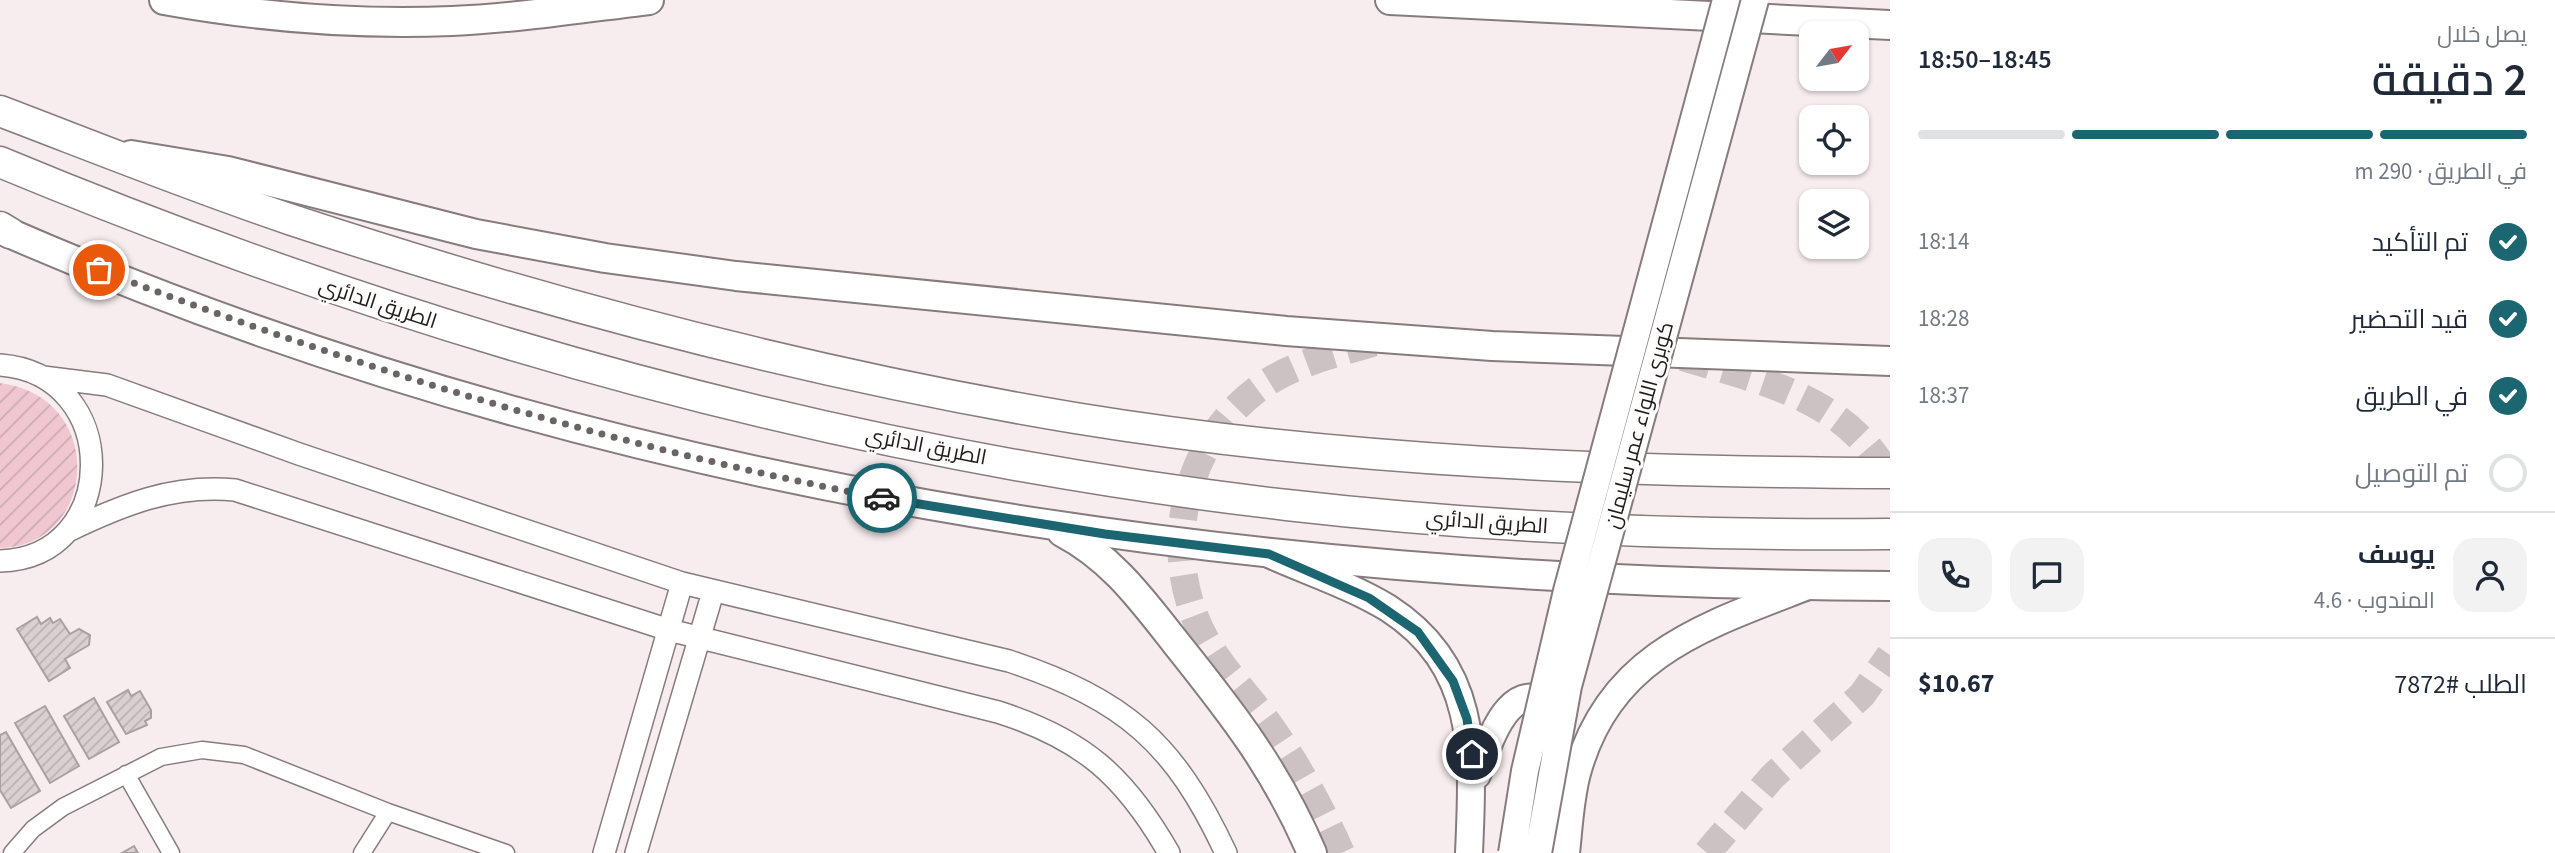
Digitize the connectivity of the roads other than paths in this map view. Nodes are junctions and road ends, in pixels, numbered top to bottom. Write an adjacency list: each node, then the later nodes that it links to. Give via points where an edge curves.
1 (164, 0): 2 (highway, via 295,18 400,22 504,17)
2 (649, 0)
3 (1390, 0): 6 (highway)
4 (1726, 0): 42 (main road, كوبرى اللواء عمر سليمان, bridge, via 1567,591 1525,771)
5 (1755, 0): 43 (main road, كوبرى اللواء عمر سليمان, bridge, via 1568,686)
6 (1890, 25)
7 (0, 111): 8 (highway)
8 (106, 151): 11 (highway, via 228,171 540,247 749,278 1286,331 1608,352); 14 (highway, via 289,219 545,297 750,351 1003,405 1203,436 1380,454 1580,467)
9 (0, 162): 17 (highway, الطريق الدائري, via 225,251 464,331 708,398 954,452 1203,494 1373,513 1634,531)
10 (3, 230): 15 (highway, via 275,335 544,419 817,485)
11 (1890, 361)
12 (4, 364): 13 (street)
13 (43, 377): 16 (street, via 67,396 83,420 93,448 93,478 84,506); 22 (street, via 115,387)
14 (1890, 473)
15 (1050, 526): 19 (highway); 40 (highway, via 1089,549 1139,594 1248,734 1286,795)
16 (68, 531): 18 (street); 26 (street, via 160,494 235,490)
17 (1890, 534)
18 (41, 551): 20 (street); 21 (street)
19 (1269, 554): 23 (highway, via 1515,575); 30 (main road, via 1387,608 1432,648 1453,681 1467,719)
20 (0, 561)
21 (0, 577)
22 (681, 583): 25 (street); 26 (street)
23 (1808, 586): 24 (highway); 29 (main road, via 1704,627 1652,658 1605,711)
24 (1890, 586)
25 (713, 592): 27 (street); 39 (street, via 1009,661 1087,692 1113,706 1168,756 1191,786)
26 (669, 630): 27 (street); 36 (street)
27 (698, 637): 37 (street); 38 (street, via 1033,723 1085,750 1110,770 1150,818)
28 (126, 774): 31 (street, via 182,752 223,751 244,755); 32 (street, via 48,817); 33 (street)
29 (1576, 776): 30 (main road, via 1573,730 1565,714 1543,701 1525,700 1509,707 1497,721); 44 (main road)
30 (1472, 790): 41 (main road)
31 (388, 812): 34 (street); 35 (street)
32 (12, 853)
33 (171, 853)
34 (362, 853)
35 (506, 853)
36 (604, 853)
37 (636, 853)
38 (1169, 853)
39 (1226, 853)
40 (1312, 853)
41 (1469, 853)
42 (1512, 853)
43 (1538, 853)
44 (1566, 853)

